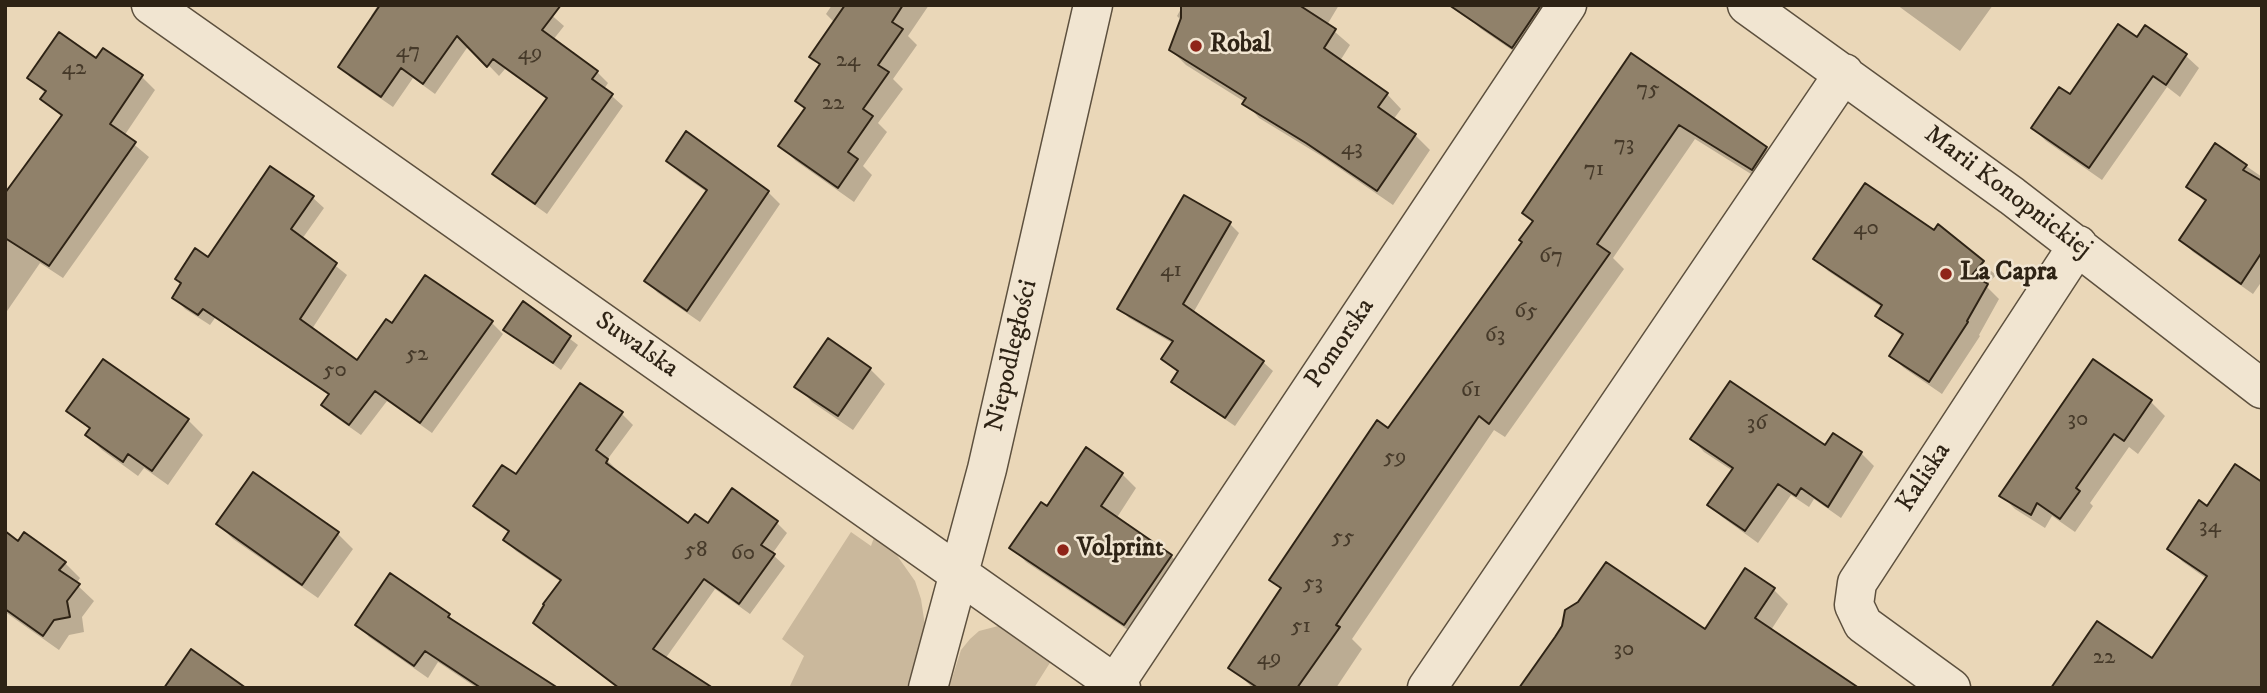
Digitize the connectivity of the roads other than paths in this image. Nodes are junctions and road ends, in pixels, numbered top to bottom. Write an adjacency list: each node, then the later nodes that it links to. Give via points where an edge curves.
1 (151, 5): 8 (street, Suwalska)
2 (1567, 5): 9 (street, Pomorska)
3 (1747, 5): 5 (street, Marii Konopnickiej)
4 (1093, 11): 8 (street, Niepodległości)
5 (1844, 73): 6 (street, Marii Konopnickiej); 11 (street)
6 (2078, 245): 7 (street, Marii Konopnickiej); 12 (street, Kaliska, via 1857,583 1854,605 1863,624)
7 (2262, 389)
8 (960, 575): 9 (street, Suwalska); 10 (street, Niepodległości)
9 (1118, 686)
10 (928, 688)
11 (1427, 688)
12 (1951, 688)

